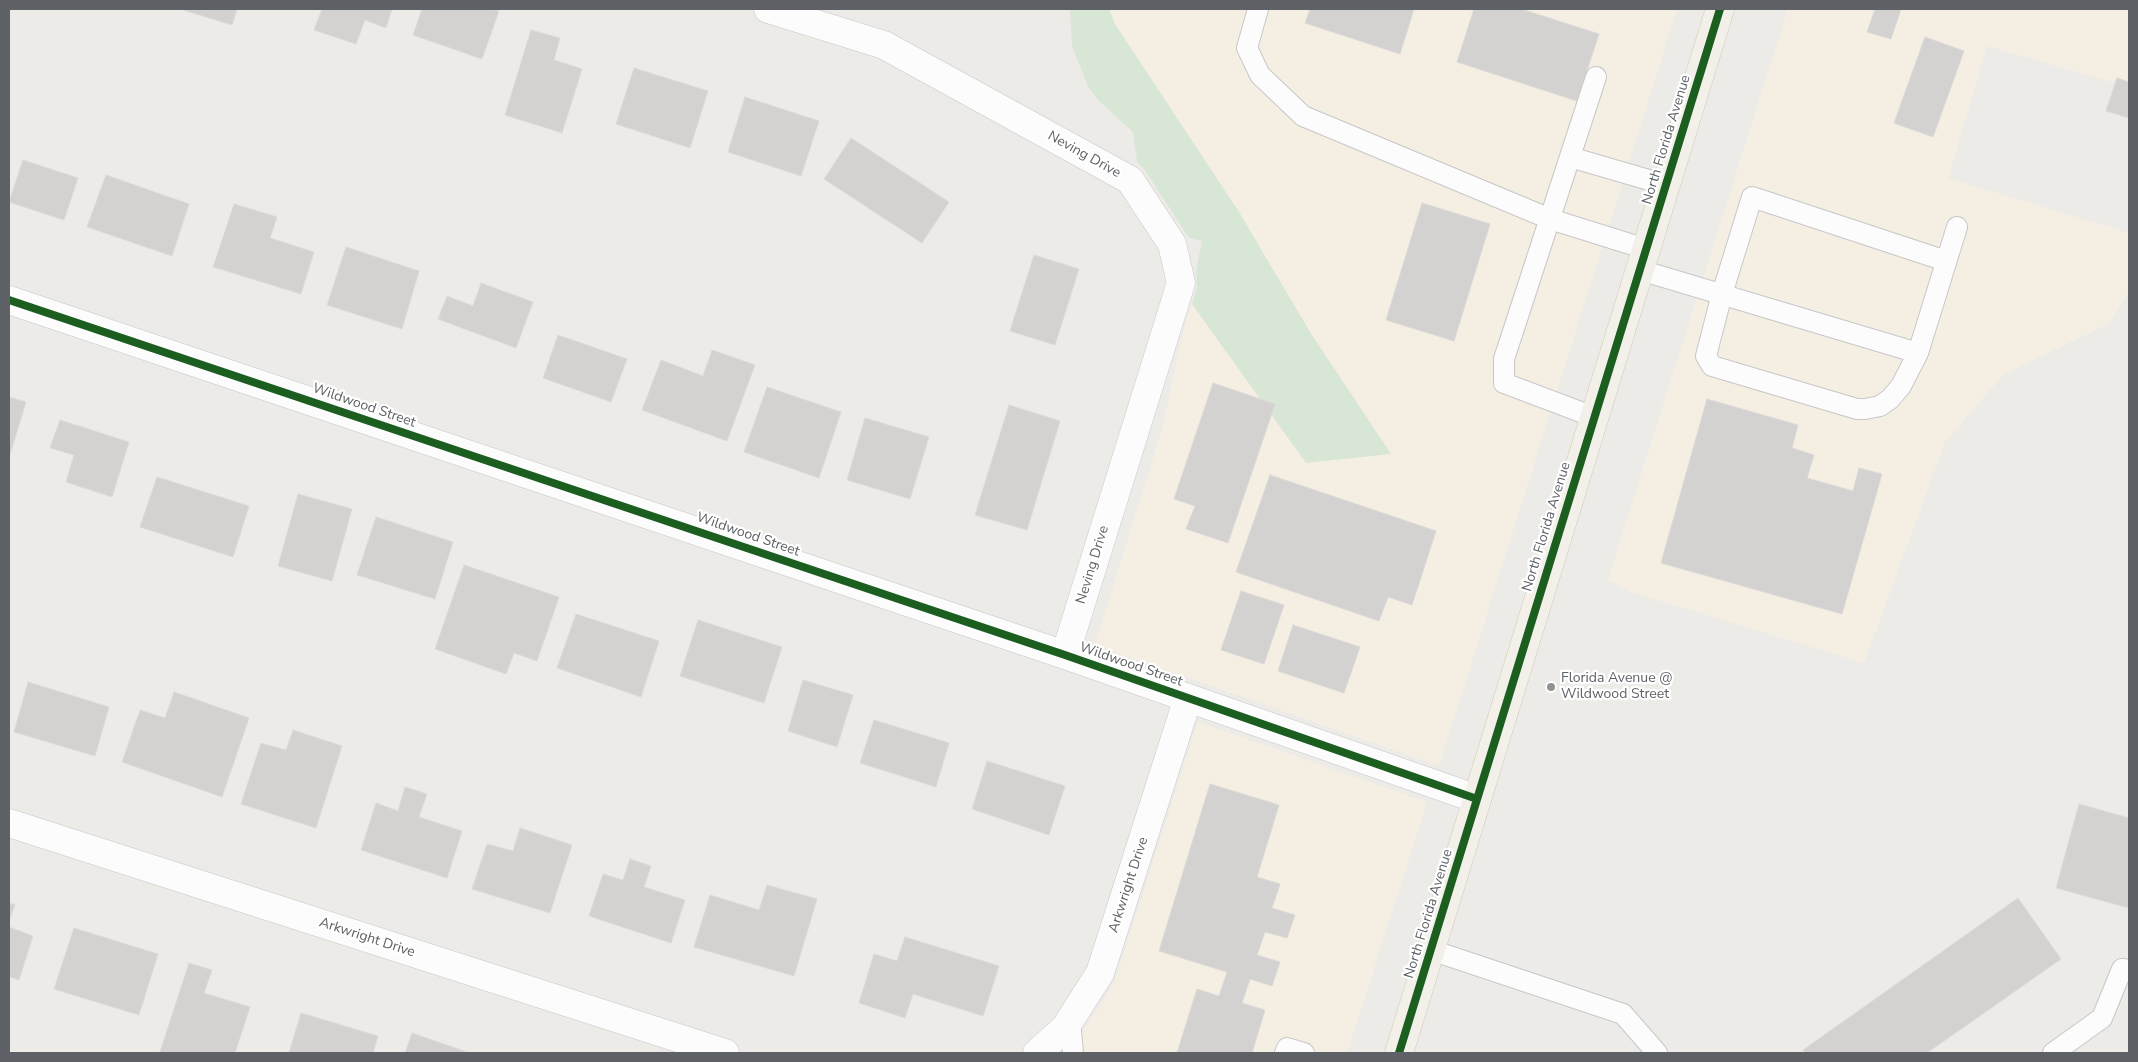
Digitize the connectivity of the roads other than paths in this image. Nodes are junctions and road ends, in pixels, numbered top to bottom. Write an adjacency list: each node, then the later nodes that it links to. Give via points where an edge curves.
1 (768, 9): 15 (street, Neving Drive, via 884,46 1130,180 1172,244 1181,283)
2 (1258, 9): 7 (lane, via 1247,48 1260,75 1303,116)
3 (1720, 9): 6 (main road, North Florida Avenue)
4 (1596, 77): 5 (lane)
5 (1570, 157): 6 (lane); 7 (lane)
6 (1666, 185): 9 (main road, North Florida Avenue)
7 (1550, 219): 9 (lane); 14 (lane, via 1504,359 1504,383)
8 (1957, 226): 10 (lane)
9 (1643, 259): 11 (lane); 14 (main road, North Florida Avenue)
10 (1946, 262): 11 (lane, via 1752,197); 13 (lane)
11 (1722, 294): 13 (lane); 13 (lane, via 1706,356 1712,366 1865,409 1880,406 1890,399 1901,386)
12 (9, 300): 15 (street, Wildwood Street)
13 (1918, 353)
14 (1594, 417): 17 (main road, North Florida Avenue)
15 (1065, 655): 16 (street, Wildwood Street)
16 (1188, 698): 17 (street, Wildwood Street); 21 (street, Arkwright Drive, via 1100,974)
17 (1477, 799): 19 (main road, North Florida Avenue)
18 (9, 823): 22 (street, Arkwright Drive)
19 (1431, 950): 27 (main road, North Florida Avenue); 28 (lane, via 1624,1014)
20 (2129, 970): 29 (lane, via 2122,968 2102,1018)
21 (1070, 1021): 23 (street, Arkwright Drive); 24 (lane)
22 (725, 1053)
23 (1037, 1053)
24 (1073, 1053)
25 (1285, 1053): 26 (lane, via 1287,1048)
26 (1304, 1053)
27 (1399, 1053)
28 (1657, 1053)
29 (2053, 1053)

